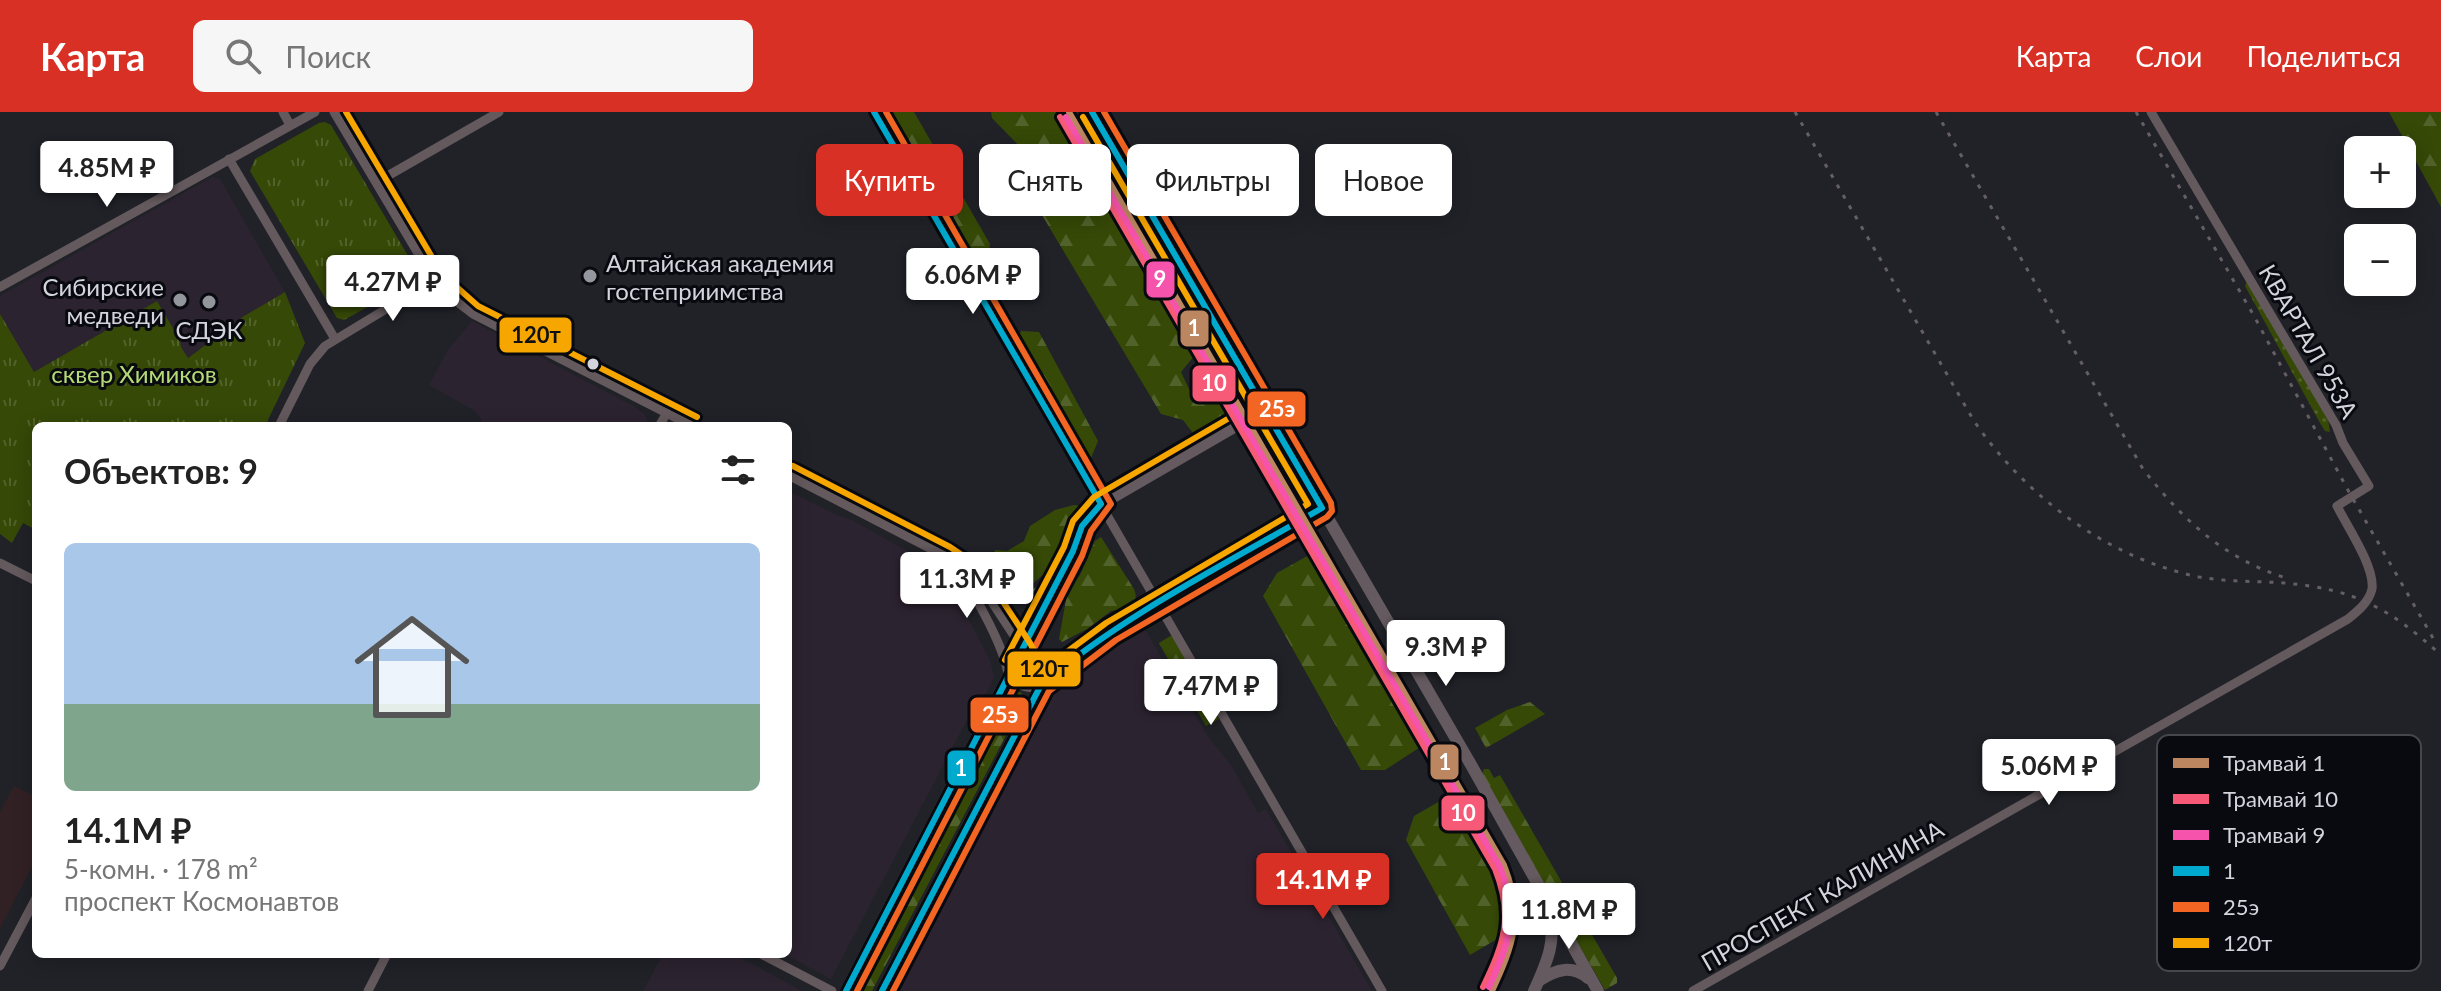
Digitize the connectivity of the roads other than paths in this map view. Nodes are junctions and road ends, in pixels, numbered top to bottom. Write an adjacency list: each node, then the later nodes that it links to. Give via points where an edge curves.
1 (283, 112): 8 (street)
2 (315, 112): 8 (street)
3 (334, 112): 10 (street)
4 (499, 112): 10 (street)
5 (874, 112): 20 (street)
6 (1092, 112): 14 (main road)
7 (2151, 112): 27 (street, КВАРТАЛ 953А, via 2369,486 2337,506)
8 (290, 125): 9 (street)
9 (229, 159): 12 (street); 13 (street)
10 (377, 182): 11 (street)
11 (434, 280): 13 (street); 15 (street, via 473,314)
12 (0, 287)
13 (335, 339): 16 (street, via 310,364)
14 (1265, 409): 20 (main road); 21 (main road)
15 (667, 413): 17 (street); 18 (street)
16 (281, 422)
17 (661, 422)
18 (684, 422)
19 (792, 477): 22 (street)
20 (1101, 504): 25 (main road, via 1082,526); 28 (street)
21 (1322, 508): 28 (main road); 32 (main road)
22 (945, 556): 24 (street); 30 (street, via 973,595 1005,658)
23 (0, 563): 26 (street)
24 (963, 566): 25 (street, via 1026,594 1039,591); 29 (street, via 982,584)
25 (1064, 569): 29 (main road)
26 (32, 579)
27 (2372, 582): 44 (street, ПРОСПЕКТ КАЛИНИНА, via 2366,601 2348,619)
28 (1159, 605): 31 (main road); 43 (street)
29 (1022, 648): 30 (main road); 31 (street)
30 (1008, 677): 31 (street, via 1031,689); 41 (main road)
31 (1041, 685): 42 (main road)
32 (1539, 885): 37 (main road, via 1553,942); 38 (main road)
33 (32, 906): 36 (street)
34 (385, 958): 39 (street)
35 (769, 958): 40 (street)
36 (0, 966)
37 (1537, 986): 38 (main road, via 1550,973 1575,969)
38 (1596, 987)
39 (368, 991)
40 (832, 991)
41 (846, 991)
42 (882, 991)
43 (1382, 991)
44 (1693, 991)

